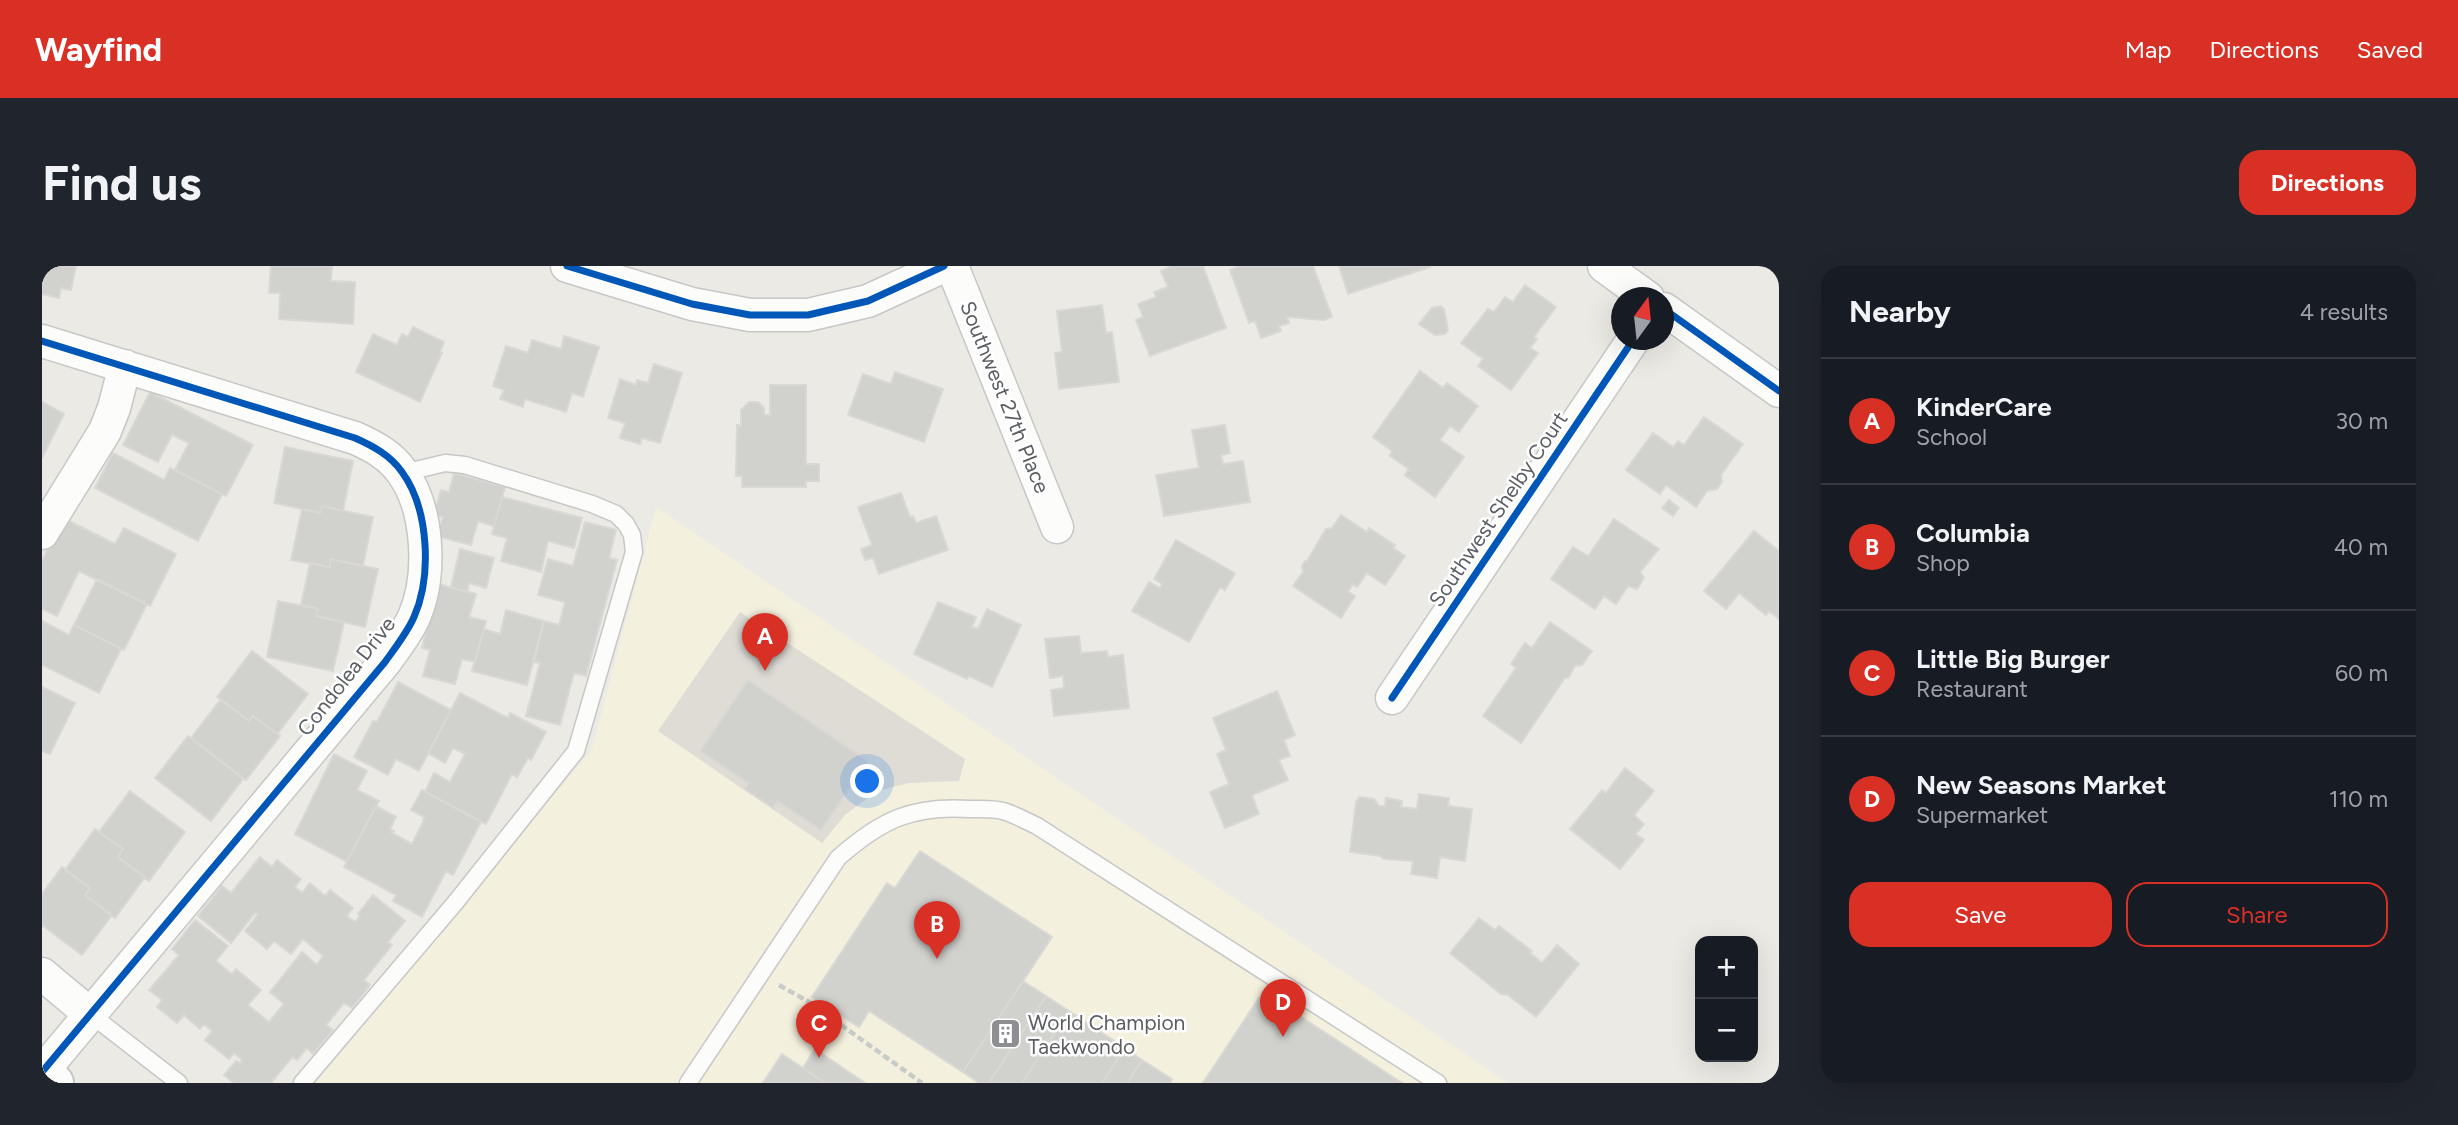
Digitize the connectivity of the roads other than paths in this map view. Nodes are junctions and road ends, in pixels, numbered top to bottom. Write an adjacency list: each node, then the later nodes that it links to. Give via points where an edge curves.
1 (567, 266): 2 (street, via 692,304 750,315 808,315 868,301)
2 (944, 266)
3 (952, 266): 12 (street, Southwest 27th Place)
4 (1604, 266): 5 (street)
5 (1633, 287)
6 (1674, 316): 10 (street)
7 (42, 341): 9 (street, Condolea Drive)
8 (1626, 350): 14 (street, Southwest Shelby Court)
9 (125, 366): 11 (street, Condolea Drive, via 355,438 380,450); 13 (street, via 104,431)
10 (1779, 391)
11 (403, 473): 16 (street, Condolea Drive, via 419,513 426,558 418,605 403,637); 20 (lane, via 446,463 465,465 592,504 616,514 626,524 634,552 576,751 455,904)
12 (1057, 527)
13 (42, 533)
14 (1392, 698)
15 (42, 974): 16 (street)
16 (90, 1014): 17 (street, Condolea Drive); 19 (lane)
17 (42, 1073): 18 (street)
18 (54, 1083)
19 (179, 1083)
20 (302, 1083)
21 (688, 1083): 22 (lane, via 838,858 864,835 897,817 955,808 1002,810 1037,826)
22 (1438, 1083)

